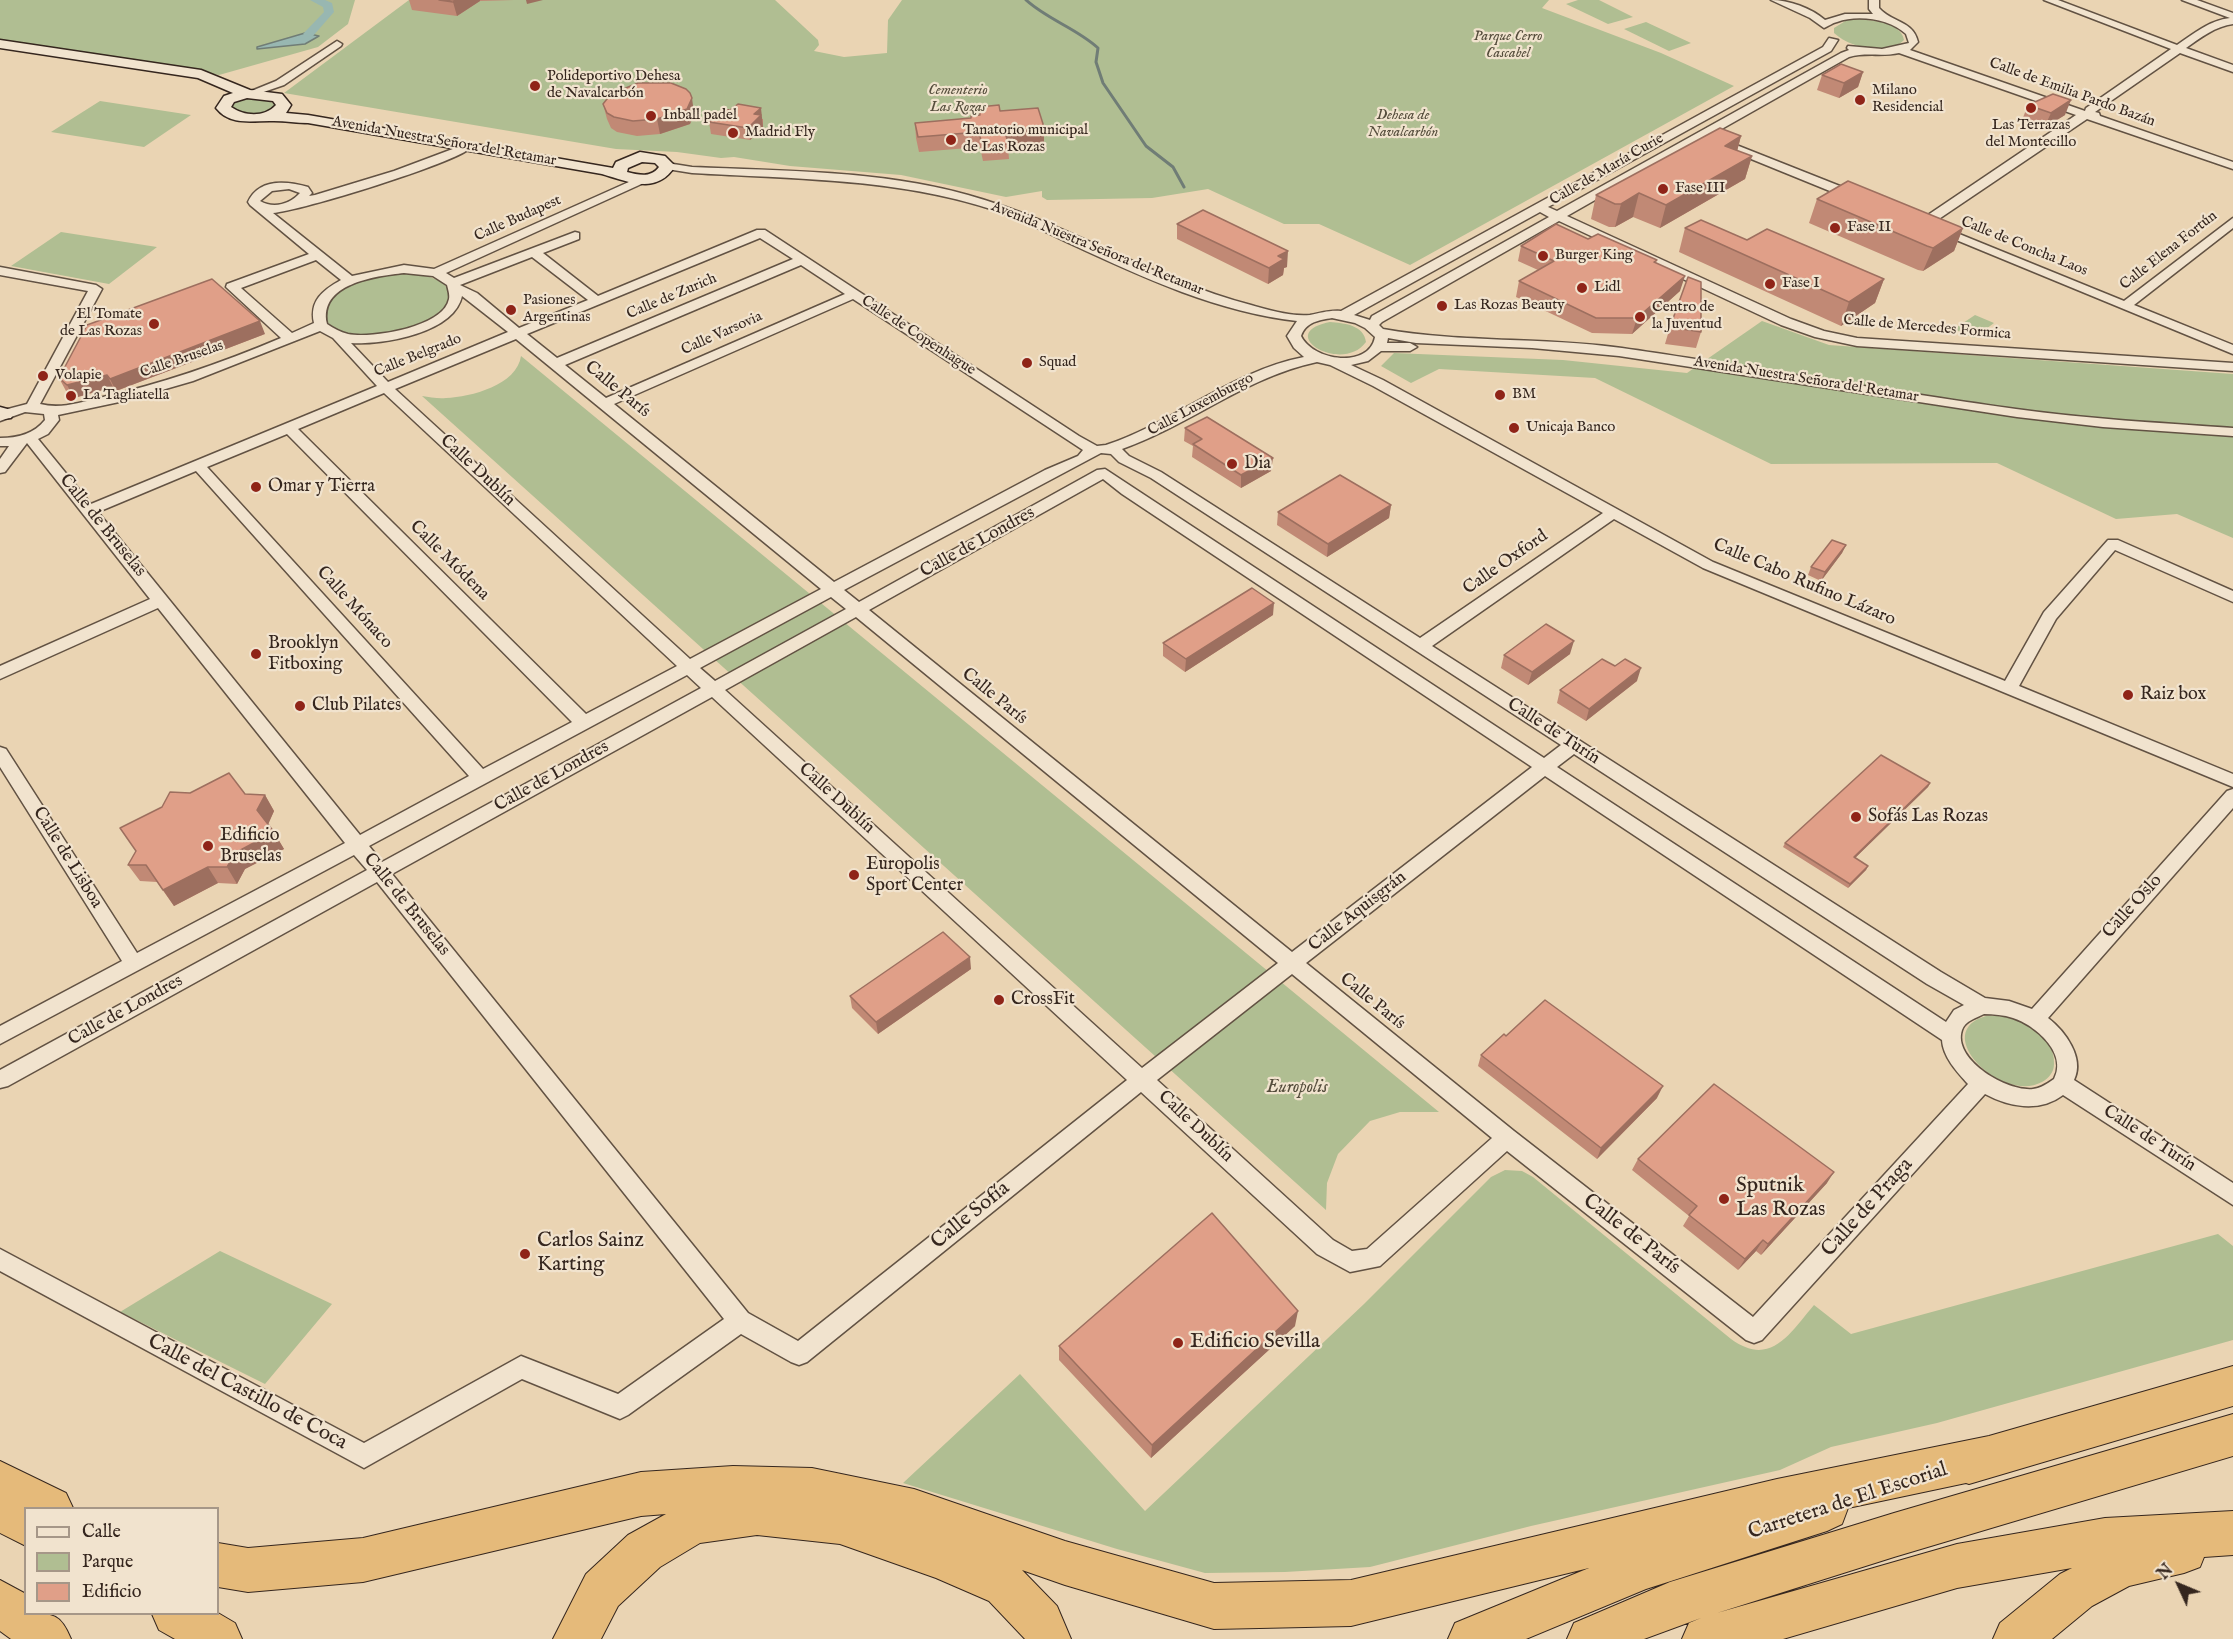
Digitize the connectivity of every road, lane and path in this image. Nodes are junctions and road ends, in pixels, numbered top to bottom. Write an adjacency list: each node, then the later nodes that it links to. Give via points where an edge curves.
1 (1776, 0): 7 (street)
2 (1863, 0): 6 (street)
3 (1874, 0): 10 (street, via 1874,9)
4 (2049, 0): 16 (street)
5 (2187, 0): 9 (street)
6 (1857, 15): 8 (street); 10 (street)
7 (1815, 16): 8 (street); 11 (street)
8 (1836, 18): 11 (street)
9 (2233, 18): 16 (street, via 2201,33)
10 (1883, 19): 13 (street, Calle de Emilia Pardo Bazán, via 1911,32)
11 (1824, 25): 12 (street, via 1824,33)
12 (1833, 40): 18 (street); 39 (street, Calle de María Curie, via 1827,49)
13 (1913, 42): 19 (street); 24 (street, Calle de Emilia Pardo Bazán, via 1926,52)
14 (0, 44): 21 (street, via 201,74)
15 (337, 44): 22 (street)
16 (2180, 49): 20 (street); 24 (street)
17 (0, 50): 23 (street, via 193,79 217,88)
18 (1862, 50): 19 (street); 26 (street, Calle de María Curie, via 1845,55)
19 (1900, 50): 24 (street, Calle de Emilia Pardo Bazán)
20 (2233, 69)
21 (248, 94): 22 (street, Avenida Nuestra Señora del Retamar); 23 (street)
22 (281, 95): 25 (street, via 282,109); 31 (street, Avenida Nuestra Señora del Retamar, via 336,117 592,160)
23 (229, 99): 25 (street, Avenida Nuestra Señora del Retamar, via 223,108 228,113 243,118)
24 (2089, 112): 28 (street, Calle de Emilia Pardo Bazán); 29 (street, Calle de Emilia Pardo Bazán); 43 (street)
25 (268, 116): 27 (street, Avenida Nuestra Señora del Retamar, via 308,118)
26 (1702, 135): 36 (street); 40 (street, Calle de María Curie)
27 (466, 147): 31 (street, Avenida Nuestra Señora del Retamar); 34 (street)
28 (2233, 160)
29 (2233, 166)
30 (663, 170): 31 (street, via 664,161 654,157 639,158); 32 (street); 58 (street, Avenida Nuestra Señora del Retamar, via 885,183 970,199 1024,217 1191,289 1272,314); 63 (street, Avenida Nuestra Señora del Retamar, via 880,189 963,204 1016,222 1144,282)
31 (623, 171): 32 (street); 35 (street)
32 (644, 179): 35 (street, Calle Budapest)
33 (298, 186): 34 (street); 37 (street, via 306,193); 38 (street, via 265,190 256,196 254,202)
34 (360, 186): 37 (street)
35 (613, 193): 51 (street, Calle Budapest)
36 (1863, 200)
37 (295, 204): 38 (street); 44 (street)
38 (259, 207): 44 (street)
39 (1538, 207): 40 (street, Calle de Mercedes Formica); 57 (street, Calle de María Curie)
40 (1559, 217): 61 (street, Calle de María Curie, via 1377,319); 69 (street, Calle de Mercedes Formica, via 1820,334 1857,342)
41 (1907, 218): 43 (street, Calle de Concha Laos)
42 (2233, 222): 56 (street, Calle Elena Fortún)
43 (1923, 224): 56 (street, Calle de Concha Laos)
44 (280, 226): 48 (street)
45 (761, 233): 49 (street, Calle de Copenhague); 55 (street, Calle Belgrado)
46 (575, 236): 47 (street)
47 (534, 252): 53 (street); 55 (street)
48 (317, 255): 52 (street); 64 (street, via 232,287)
49 (802, 260): 54 (street, Calle de Copenhague); 68 (street, Calle de Zurich)
50 (0, 272): 74 (street, via 96,289)
51 (436, 273): 52 (street, via 395,269); 53 (street, Calle París)
52 (350, 280): 59 (street, via 321,302 317,310)
53 (454, 285): 60 (street, Calle París); 62 (street, via 456,296 452,306 443,316 412,332 373,339)
54 (855, 294): 73 (street, Calle Varsovia); 83 (street, Calle de Copenhague)
55 (597, 301): 60 (street, Calle Belgrado)
56 (2125, 306): 65 (street, Calle de Concha Laos)
57 (1344, 315): 58 (street, Avenida Nuestra Señora del Retamar); 61 (street)
58 (1309, 319): 63 (street, Calle Luxemburgo)
59 (321, 325): 62 (street); 64 (street, Calle Bruselas)
60 (517, 333): 68 (street, Calle París); 72 (street, Calle Belgrado)
61 (1376, 335): 66 (street, Calle de María Curie); 78 (street, Avenida Nuestra Señora del Retamar, via 1619,352 2017,413); 81 (street, Avenida Nuestra Señora del Retamar, via 1481,350 1707,371 2023,423)
62 (338, 336): 72 (street, Calle Dublín)
63 (1296, 336): 67 (street, Avenida Nuestra Señora del Retamar, via 1308,354); 70 (street, Calle Luxemburgo)
64 (290, 339): 75 (street, Calle Bruselas, via 163,386)
65 (2233, 350)
66 (1366, 357): 67 (street, Calle Luxemburgo, via 1350,361); 71 (street, via 1367,370)
67 (1325, 359): 70 (street, Calle Luxemburgo, via 1292,362); 71 (street, Calle Cabo Rufino Lázaro)
68 (555, 364): 73 (street, Calle París)
69 (2233, 367)
70 (1260, 373): 79 (street, Calle Luxemburgo)
71 (1378, 382): 89 (street, Calle Cabo Rufino Lázaro)
72 (385, 387): 77 (street, Calle Belgrado); 95 (street, Calle Dublín)
73 (603, 404): 90 (street, Calle París)
74 (32, 407): 75 (street); 76 (street)
75 (50, 412): 80 (street, via 50,424)
76 (2, 415)
77 (288, 426): 85 (street, Calle Belgrado); 99 (street, Calle Módena)
78 (2233, 432)
79 (1143, 436): 83 (street, Calle Luxemburgo); 84 (street, Calle Luxemburgo)
80 (25, 439): 82 (street); 86 (street); 88 (street, Calle de Bruselas)
81 (2233, 441)
82 (0, 442)
83 (1093, 453): 84 (street, Calle de Turín); 87 (street, Calle de Turín, via 1088,468); 90 (street, Calle de Londres)
84 (1123, 458): 87 (street, Calle Luxemburgo, via 1121,467); 94 (street, Calle de Turín, via 1156,475)
85 (197, 464): 88 (street, Calle Belgrado); 103 (street, Calle Mónaco)
86 (0, 469)
87 (1104, 473): 93 (street, Calle de Londres); 102 (street, Calle de Turín)
88 (88, 510): 92 (street, Calle de Bruselas)
89 (1613, 513): 94 (street, Calle Oxford); 98 (street, Calle Cabo Rufino Lázaro, via 1708,565)
90 (832, 590): 93 (street, Calle París); 95 (street, Calle de Londres)
91 (2233, 597): 98 (street, via 2113,543 2050,616)
92 (161, 600): 96 (street); 106 (street, Calle de Bruselas)
93 (857, 610): 97 (street, Calle de Londres); 108 (street, Calle París)
94 (1420, 646): 100 (street, Calle de Turín)
95 (691, 666): 97 (street, Calle Dublín); 99 (street, Calle de Londres)
96 (0, 673)
97 (715, 688): 107 (street, Calle de Londres); 115 (street, Calle Dublín)
98 (2009, 689): 104 (street, Calle Cabo Rufino Lázaro)
99 (584, 723): 103 (street, Calle de Londres)
100 (1573, 745): 102 (street, Calle Aquisgrán); 110 (street, Calle de Turín)
101 (0, 753): 109 (street, Calle de Lisboa)
102 (1545, 767): 108 (street, Calle Aquisgrán); 112 (street, Calle de Turín)
103 (481, 778): 106 (street, Calle de Londres)
104 (2233, 781)
105 (2233, 796): 111 (street, Calle Oslo)
106 (357, 844): 107 (street, Calle de Bruselas); 109 (street, Calle de Londres)
107 (380, 872): 114 (street, Calle de Londres); 121 (street, Calle de Bruselas)
108 (1293, 962): 115 (street, Calle Aquisgrán); 118 (street, Calle París)
109 (134, 964): 113 (street, Calle de Londres)
110 (1982, 1006): 111 (street, via 2000,1006); 112 (street, via 1959,1016)
111 (2035, 1019): 117 (street, via 2054,1035 2065,1052 2069,1069)
112 (1950, 1035): 116 (street, via 1954,1052)
113 (0, 1036)
114 (0, 1079)
115 (1143, 1079): 118 (street, Calle Dublín, via 1325,1246 1350,1262 1372,1259); 123 (street, Calle Sofía)
116 (1982, 1083): 117 (street, via 2005,1094 2029,1098 2049,1095); 122 (street, Calle de Praga)
117 (2063, 1084): 119 (street, Calle de Turín)
118 (1508, 1138): 122 (street, Calle de París)
119 (2233, 1195)
120 (0, 1259): 121 (street, Calle del Castillo de Coca, via 364,1456 521,1367 620,1407)
121 (740, 1320): 123 (street, Calle de Bruselas)
122 (1755, 1332)
123 (799, 1354)
124 (2233, 1386): 126 (highway, Carretera de El Escorial)
125 (2233, 1435): 141 (highway, via 1682,1601)
126 (1988, 1457): 133 (highway, via 1777,1501 1351,1604 1214,1606 1065,1563 914,1510 812,1490 733,1488 641,1494 363,1560 248,1570); 140 (highway, Carretera de El Escorial, via 1646,1567)
127 (0, 1482): 128 (highway)
128 (47, 1507)
129 (0, 1509): 130 (highway)
130 (24, 1523)
131 (2233, 1533): 142 (highway, via 2105,1540 1957,1566)
132 (2233, 1541): 143 (highway, via 2123,1564 2076,1590)
133 (219, 1565)
134 (0, 1603): 136 (highway)
135 (177, 1615): 137 (highway)
136 (48, 1639)
137 (219, 1639)
138 (576, 1639): 139 (highway, via 602,1590 644,1551 694,1522 757,1513 840,1522 994,1580 1005,1585 1041,1622)
139 (1048, 1639)
140 (1471, 1639)
141 (1590, 1639)
142 (1705, 1639)
143 (2016, 1639)

